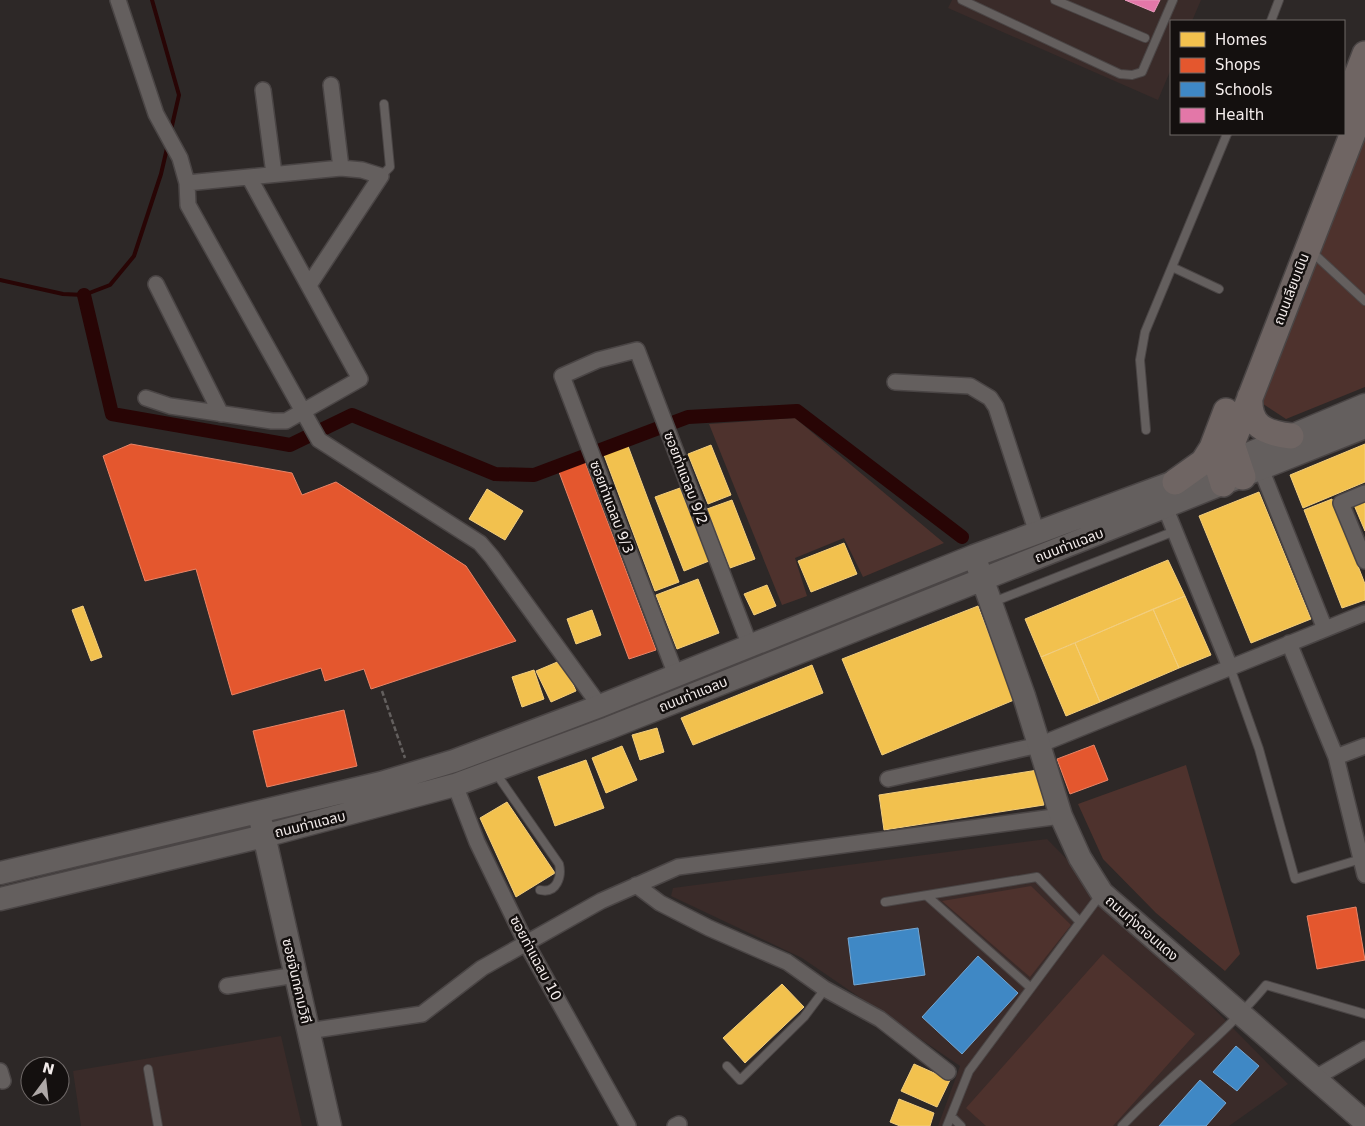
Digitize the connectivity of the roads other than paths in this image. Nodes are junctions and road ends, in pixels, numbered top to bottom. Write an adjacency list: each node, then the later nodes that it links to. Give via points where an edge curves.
1 (118, 0): 21 (street, via 156,114 180,158)
2 (962, 0): 6 (lane)
3 (1055, 0): 8 (lane)
4 (1172, 0): 6 (lane, via 1142,72 1132,75 1120,74)
5 (1279, 0): 7 (lane)
6 (976, 3)
7 (1271, 20)
8 (1145, 38)
9 (1365, 54): 14 (main road)
10 (331, 85): 17 (street)
11 (263, 90): 18 (street)
12 (1365, 102): 22 (main road, ถนนเลียบเนิน)
13 (384, 104): 19 (lane, via 390,167)
14 (1345, 106)
15 (1227, 135): 23 (lane)
16 (1334, 135): 38 (main road, ถนนเลียบเนิน)
17 (341, 168): 18 (street); 19 (street)
18 (274, 174): 20 (street)
19 (381, 176): 25 (street)
20 (249, 177): 21 (street); 25 (street)
21 (186, 183): 34 (street, via 188,205)
22 (1307, 247): 27 (lane); 30 (main road, ถนนเลียบเนิน)
23 (1172, 267): 26 (lane); 36 (lane, via 1140,348)
24 (156, 284): 33 (street)
25 (308, 285): 34 (street, via 360,379)
26 (1218, 289)
27 (1365, 300)
28 (598, 360): 51 (street, ซอยท่าแฉลบ 9/2, via 638,350); 53 (street, ซอยท่าแฉลบ 9/3, via 562,376)
29 (894, 382): 43 (street, via 970,386 990,398 996,407)
30 (1250, 397): 37 (main road, via 1252,419 1274,434); 38 (main road, ถนนเลียบเนิน, via 1232,444)
31 (146, 398): 33 (street, via 170,406)
32 (1365, 406): 37 (main road, ถนนท่าแฉลบ)
33 (221, 414): 34 (street, via 272,421)
34 (305, 419): 54 (street, via 319,440 480,543)
35 (1365, 427): 38 (main road, ถนนท่าแฉลบ)
36 (1146, 430)
37 (1291, 436): 38 (main road, ถนนท่าแฉลบ)
38 (1232, 467): 39 (main road, via 1203,462); 41 (main road, ถนนท่าแฉลบ); 49 (street)
39 (1175, 482): 43 (main road, ถนนท่าแฉลบ)
40 (1365, 493): 45 (street, via 1341,503)
41 (1165, 507): 42 (street); 46 (main road, ถนนท่าแฉลบ)
42 (1175, 531): 47 (lane); 52 (street)
43 (1037, 533): 44 (main road, ถนนท่าแฉลบ)
44 (974, 556): 46 (main road, ถนนทุ่งดอนแดง); 51 (main road, ถนนท่าแฉลบ)
45 (1365, 561)
46 (982, 578): 47 (main road, ถนนทุ่งดอนแดง); 55 (main road, ถนนท่าแฉลบ)
47 (991, 603): 56 (main road, ถนนทุ่งดอนแดง)
48 (1365, 612): 49 (street)
49 (1325, 629): 50 (street)
50 (1289, 643): 52 (street); 58 (street)
51 (750, 646): 53 (main road, ถนนท่าแฉลบ)
52 (1230, 667): 56 (street); 65 (lane, via 1260,749 1294,879)
53 (676, 675): 54 (main road, ถนนท่าแฉลบ)
54 (600, 706): 55 (main road); 62 (main road, ถนนท่าแฉลบ, via 454,761)
55 (609, 728): 59 (main road, ถนนท่าแฉลบ)
56 (1039, 745): 60 (street); 63 (main road, ถนนทุ่งดอนแดง)
57 (1365, 746): 58 (street)
58 (1336, 757): 65 (street)
59 (494, 770): 61 (main road, ถนนท่าแฉลบ); 69 (lane, via 559,864 558,882 550,890)
60 (888, 779)
61 (455, 785): 64 (main road, ถนนท่าแฉลบ); 75 (street, ซอยท่าแฉลบ 10, via 477,842)
62 (259, 811): 64 (main road, ซอยจันทคามวิถี); 66 (main road, ถนนท่าแฉลบ)
63 (1061, 816): 68 (street, via 678,866); 70 (main road, ถนนทุ่งดอนแดง, via 1080,858)
64 (264, 836): 72 (main road, ถนนท่าแฉลบ); 76 (main road, ซอยจันทคามวิถี)
65 (1361, 859): 67 (street)
66 (0, 873)
67 (1365, 875)
68 (636, 885): 75 (street); 79 (street, via 660,903 709,928 787,962)
69 (540, 890)
70 (1102, 893): 74 (lane); 81 (main road, ถนนทุ่งดอนแดง)
71 (927, 896): 73 (lane); 74 (lane, via 1037,877); 78 (lane)
72 (0, 899)
73 (885, 902)
74 (1080, 922): 78 (lane)
75 (526, 943): 82 (street, via 482,968 422,1014); 92 (street, ซอยท่าแฉลบ 10)
76 (296, 974): 77 (street); 82 (main road, ซอยจันทคามวิถี)
77 (227, 986)
78 (1031, 988): 88 (lane, via 969,1071)
79 (825, 989): 84 (lane, via 804,1017 740,1080); 86 (street, via 880,1019)
80 (1365, 1014): 81 (lane, via 1266,985)
81 (1241, 1015): 87 (main road, ถนนทุ่งดอนแดง); 95 (lane, via 1154,1092)
82 (308, 1031): 91 (main road, ซอยจันทคามวิถี)
83 (1365, 1049): 87 (street)
84 (727, 1066)
85 (148, 1069): 90 (lane)
86 (948, 1072)
87 (1315, 1078): 89 (main road, ถนนทุ่งดอนแดง)
88 (951, 1116): 93 (lane); 94 (lane)
89 (1365, 1122)
90 (158, 1126)
91 (330, 1126)
92 (628, 1126)
93 (947, 1126)
94 (961, 1126)
95 (1122, 1126)

